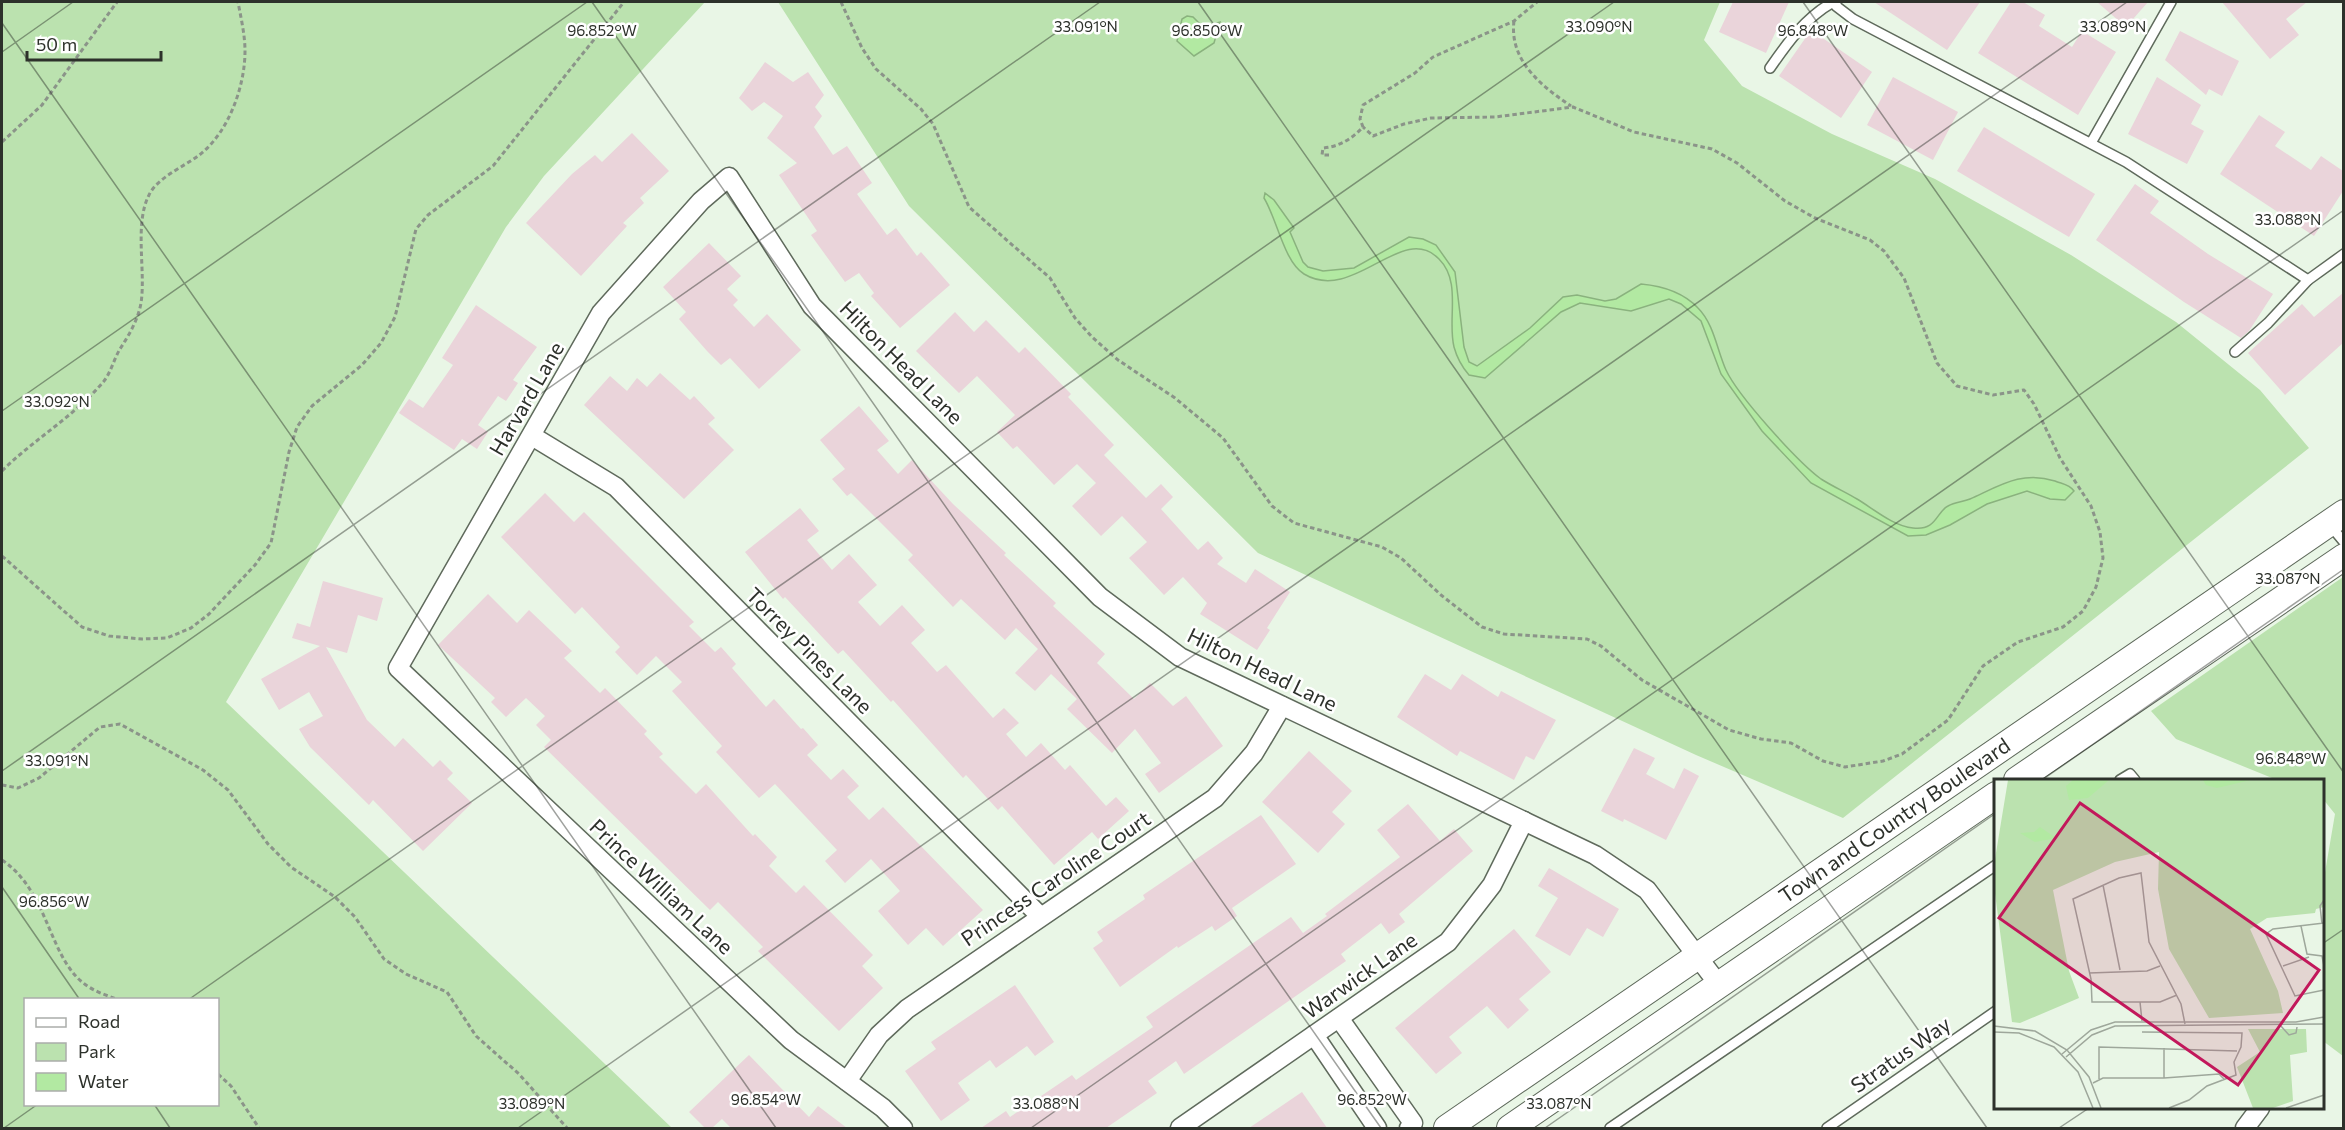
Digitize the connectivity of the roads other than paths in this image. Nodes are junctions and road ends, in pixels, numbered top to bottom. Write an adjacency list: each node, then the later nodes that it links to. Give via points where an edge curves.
1 (1834, 2): 3 (lane, via 1819,10 1794,34); 4 (lane, via 1853,19)
2 (2171, 2): 4 (lane)
3 (1770, 68)
4 (2091, 143): 7 (lane)
5 (729, 177): 9 (street, Harvard Lane, via 701,201 601,313); 13 (street, Hilton Head Lane, via 812,306 1100,597 1180,657)
6 (2343, 254): 7 (lane)
7 (2308, 280): 8 (lane)
8 (2235, 352)
9 (532, 436): 12 (street, Harvard Lane); 20 (street, Torrey Pines Lane, via 616,487)
10 (2338, 526): 21 (main road, Town and Country Boulevard)
11 (2343, 557): 14 (main road, Town and Country Boulevard)
12 (398, 668): 26 (street, Prince William Lane, via 791,1040)
13 (1282, 706): 18 (street, Hilton Head Lane); 20 (street, Princess Caroline Court, via 1254,753 1215,798)
14 (2018, 779)
15 (2122, 779): 16 (lane, via 2130,774)
16 (2134, 779)
17 (1994, 796): 22 (main road, Town and Country Boulevard)
18 (1524, 821): 21 (street, Hilton Head Lane, via 1595,855 1647,890); 24 (street, Warwick Lane, via 1492,885 1448,942)
19 (1994, 866): 34 (lane)
20 (1040, 916): 26 (street, Princess Caroline Court, via 907,1009 879,1035)
21 (1698, 957): 22 (street, Hilton Head Lane); 32 (main road, Town and Country Boulevard)
22 (1719, 985): 33 (main road, Town and Country Boulevard)
23 (1994, 1012): 35 (lane, Stratus Way)
24 (1339, 1018): 25 (street, Warwick Lane); 31 (street, via 1413,1123)
25 (1314, 1035): 29 (street, Warwick Lane); 30 (street)
26 (847, 1081): 28 (street, Prince William Lane, via 884,1108)
27 (2259, 1109): 36 (street)
28 (903, 1128)
29 (1180, 1128)
30 (1377, 1128)
31 (1409, 1128)
32 (1447, 1128)
33 (1510, 1128)
34 (1610, 1128)
35 (1827, 1128)
36 (2245, 1128)

